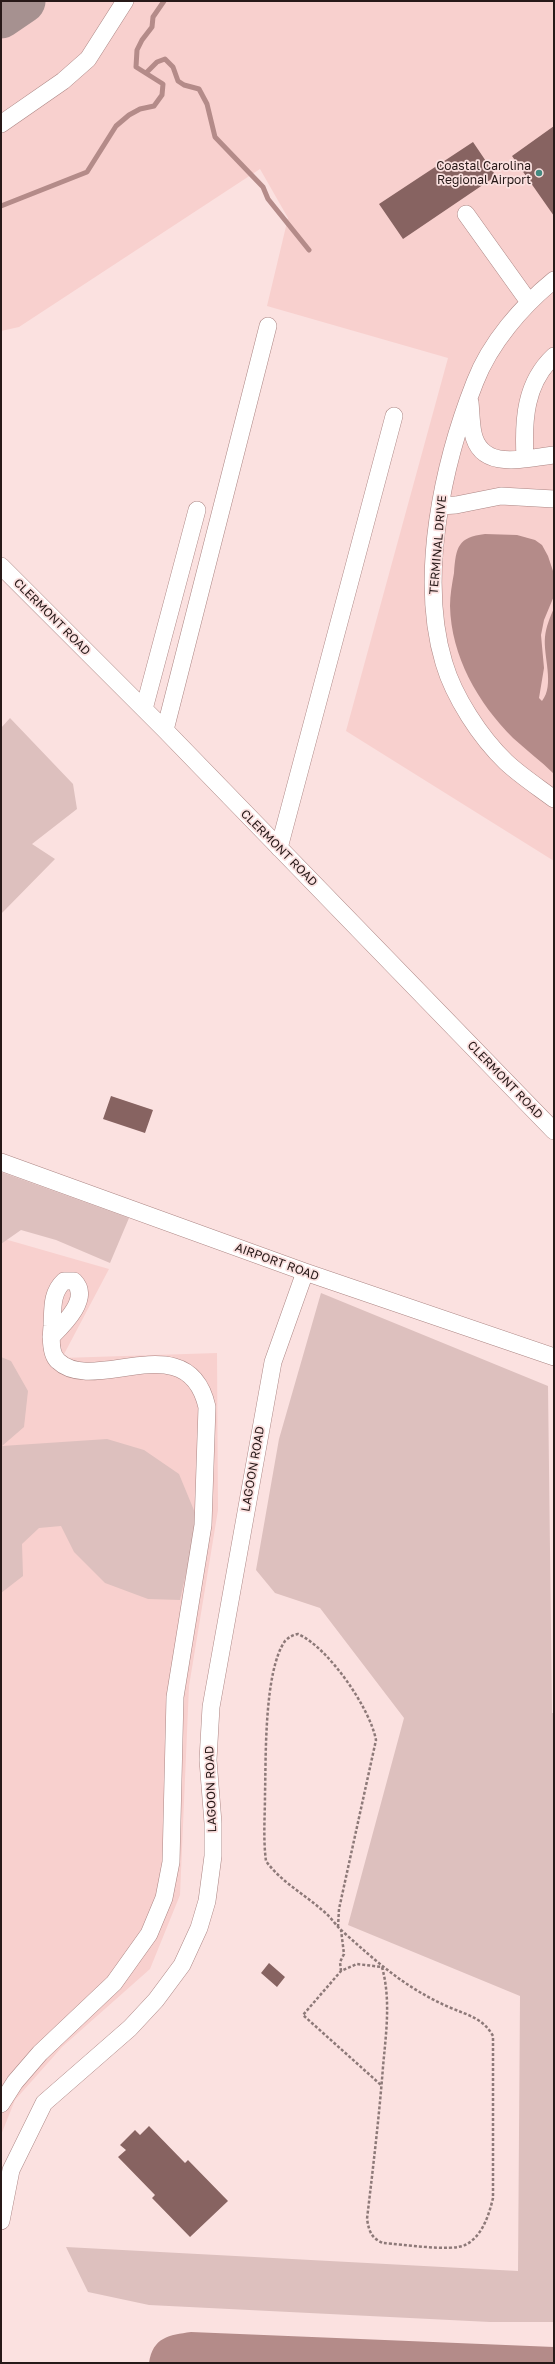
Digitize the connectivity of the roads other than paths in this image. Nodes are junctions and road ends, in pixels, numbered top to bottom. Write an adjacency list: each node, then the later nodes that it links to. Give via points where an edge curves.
1 (125, 1): 2 (street, via 88,59 63,81)
2 (1, 124)
3 (466, 214): 5 (street)
4 (554, 280): 5 (street, TERMINAL DRIVE)
5 (529, 302): 8 (street, TERMINAL DRIVE, via 494,347 475,381)
6 (268, 326): 17 (street)
7 (554, 356): 11 (street, via 539,373 527,401 524,421)
8 (470, 398): 11 (street, via 473,434 481,451 504,461); 13 (street, TERMINAL DRIVE, via 457,434)
9 (394, 416): 19 (street)
10 (554, 455): 11 (street)
11 (525, 458)
12 (554, 499): 13 (street, via 500,496)
13 (440, 506): 18 (street, TERMINAL DRIVE, via 433,608 444,663 468,716 506,762)
14 (197, 510): 16 (street)
15 (1, 566): 16 (street, CLERMONT ROAD)
16 (144, 709): 17 (street, CLERMONT ROAD)
17 (165, 730): 19 (street, CLERMONT ROAD)
18 (554, 799)
19 (279, 848): 20 (street, CLERMONT ROAD)
20 (554, 1131)
21 (1, 1162): 22 (street, AIRPORT ROAD)
22 (305, 1272): 24 (street, AIRPORT ROAD); 26 (street, LAGOON ROAD, via 272,1362 211,1707 208,1760 213,1856 209,1893 199,1928 182,1965 156,2000 130,2028 44,2103 11,2170)
23 (51, 1337): 25 (street, via 57,1361 71,1369 84,1371 176,1366 194,1378 204,1393 207,1407 203,1525 175,1697 171,1862 164,1898 149,1934 114,1983 40,2054 15,2082)
24 (554, 1357)
25 (1, 2104)
26 (1, 2221)

